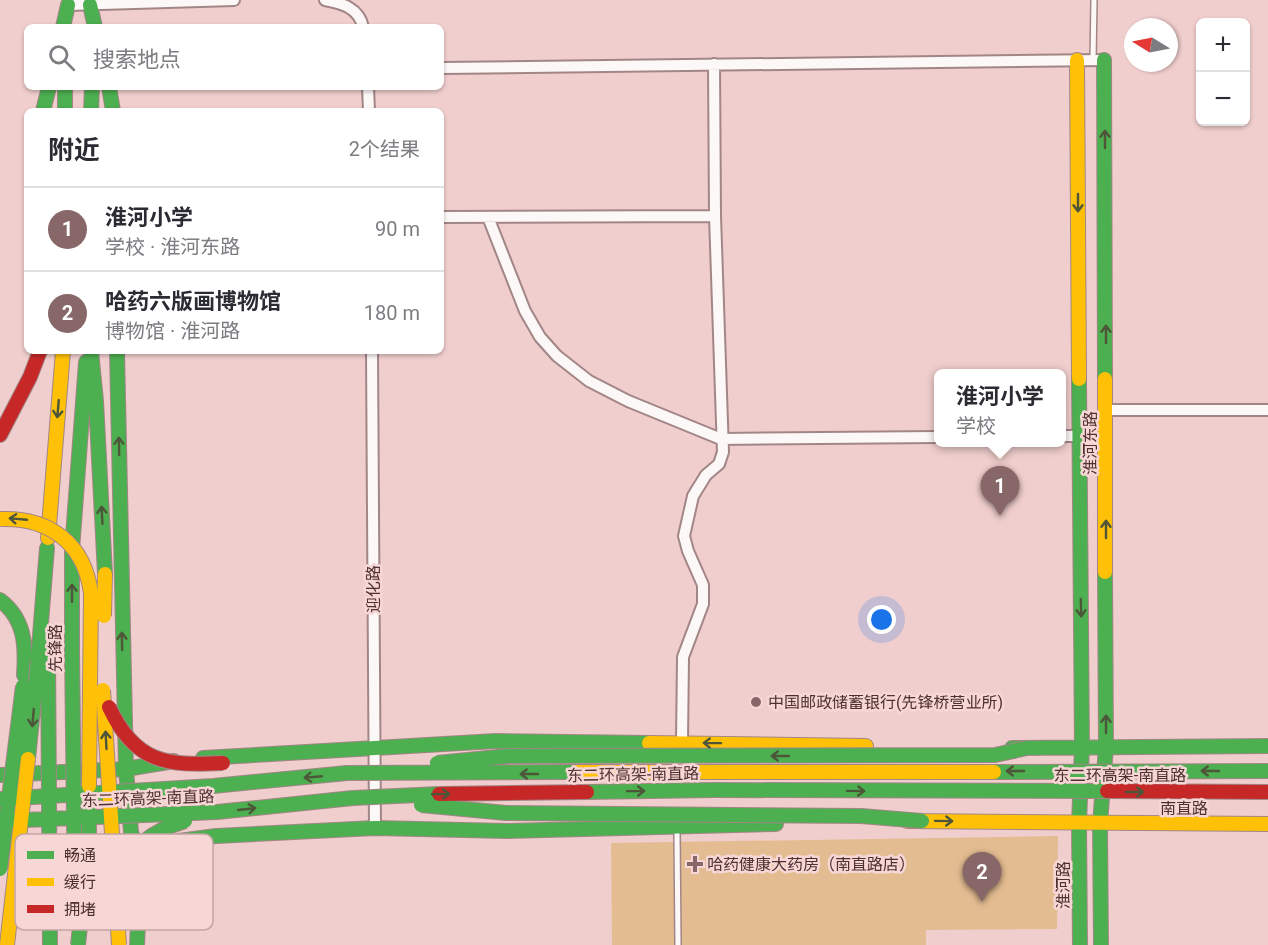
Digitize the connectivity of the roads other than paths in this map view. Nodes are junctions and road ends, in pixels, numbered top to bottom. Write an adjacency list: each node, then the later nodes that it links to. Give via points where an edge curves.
1 (234, 0): 4 (street)
2 (324, 0): 6 (street)
3 (1094, 0): 12 (lane)
4 (90, 2): 5 (street); 8 (main road); 9 (main road)
5 (68, 3): 7 (main road)
6 (350, 4): 10 (street)
7 (65, 24)
8 (91, 24)
9 (94, 24)
10 (363, 24)
11 (1077, 60): 12 (street); 13 (street); 40 (main road, 淮河东路, one-way to 40)
12 (1099, 60): 35 (main road, 淮河东路, one-way to 12)
13 (714, 64): 14 (street); 25 (street)
14 (444, 68)
15 (48, 90): 20 (main road)
16 (65, 90): 21 (main road)
17 (92, 90): 22 (main road)
18 (110, 90): 23 (main road)
19 (368, 90): 24 (street)
20 (45, 108)
21 (65, 108)
22 (91, 108)
23 (112, 108)
24 (369, 108)
25 (715, 216): 27 (street); 42 (street)
26 (444, 217): 27 (street)
27 (488, 217): 42 (street, via 525,311 557,356 589,381 618,396)
28 (39, 354): 34 (main road)
29 (63, 354): 45 (main road, one-way to 45, via 47,548)
30 (89, 354): 46 (main road, one-way to 30, bridge, via 105,574 96,401)
31 (89, 354): 72 (main road, 先锋路, one-way to 31, bridge, via 72,550)
32 (117, 354): 47 (main road, one-way to 32)
33 (372, 354): 52 (street, 迎化路)
34 (30, 377): 37 (main road); 38 (main road)
35 (1106, 410): 36 (street); 51 (main road, 淮河东路, one-way to 35)
36 (1268, 410)
37 (0, 416)
38 (0, 435)
39 (1066, 436): 40 (street)
40 (1079, 436): 50 (main road, 淮河东路, one-way to 50)
41 (934, 437): 42 (street)
42 (721, 439): 48 (street, via 723,452 719,464 706,475 693,496 684,536 704,585 704,604 682,657)
43 (0, 519): 73 (main road, one-way to 43, bridge, via 91,594 86,568 73,546 60,534 23,518)
44 (0, 600): 80 (main road, bridge, via 16,614 25,643)
45 (43, 658): 70 (main road, one-way to 70, bridge); 71 (main road, bridge)
46 (103, 690): 54 (main road, bridge, via 114,721 128,742 143,753 193,766); 74 (main road, one-way to 46, bridge)
47 (124, 699): 54 (main road, via 131,730 142,741 169,754); 55 (main road)
48 (682, 742): 52 (main road, via 496,741); 53 (main road, one-way to 48)
49 (1268, 746): 51 (main road)
50 (1082, 747): 51 (main road); 53 (main road); 65 (main road, 淮河东路)
51 (1106, 747): 66 (main road, 淮河东路)
52 (374, 748): 54 (main road, via 300,759); 69 (street, 迎化路)
53 (1027, 748): 57 (main road, one-way to 57, bridge, via 995,755 508,756)
54 (217, 760): 55 (main road)
55 (126, 769): 58 (main road); 75 (main road)
56 (1268, 771): 57 (main road, 东二环高架-南直路, one-way to 57, bridge)
57 (347, 773): 61 (main road, 东二环高架-南直路, one-way to 61, bridge)
58 (0, 775)
59 (1268, 792): 60 (main road, 东二环高架-南直路, one-way to 59, bridge, via 714,790)
60 (353, 798): 62 (main road, 东二环高架-南直路, one-way to 60, bridge); 64 (main road, bridge, via 506,813 861,816)
61 (0, 799)
62 (217, 812): 63 (main road, 东二环高架-南直路, bridge); 76 (main road, bridge, via 164,826)
63 (0, 821)
64 (922, 821): 65 (main road, 南直路, one-way to 65); 68 (main road)
65 (1079, 824): 66 (main road, 南直路); 95 (main road, 淮河路)
66 (1100, 824): 67 (main road, 南直路); 96 (main road)
67 (1268, 824)
68 (676, 826): 69 (main road, via 507,831); 94 (lane)
69 (375, 828): 77 (main road)
70 (20, 834)
71 (47, 834)
72 (75, 834)
73 (89, 834)
74 (112, 834)
75 (132, 834)
76 (152, 834)
77 (213, 836)
78 (15, 845): 79 (main road)
79 (0, 846)
80 (0, 869)
81 (15, 876): 88 (main road, one-way to 88, bridge)
82 (50, 930): 89 (main road, bridge)
83 (77, 930): 90 (main road, 先锋路, one-way to 83, bridge)
84 (79, 930): 90 (main road, one-way to 84, bridge)
85 (107, 930): 91 (main road, bridge)
86 (118, 930): 92 (main road, one-way to 86, bridge)
87 (138, 930): 93 (main road)
88 (7, 945)
89 (50, 945)
90 (77, 945)
91 (106, 945)
92 (119, 945)
93 (137, 945)
94 (678, 945)
95 (1080, 945)
96 (1101, 945)

